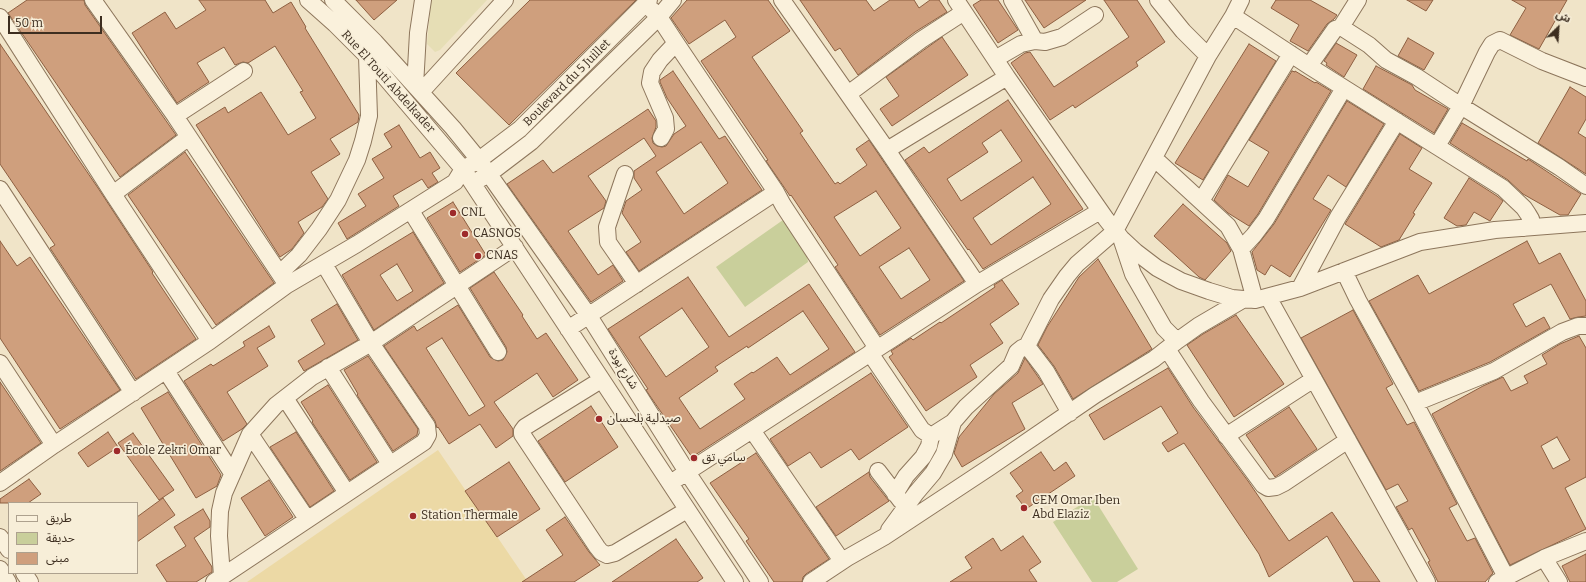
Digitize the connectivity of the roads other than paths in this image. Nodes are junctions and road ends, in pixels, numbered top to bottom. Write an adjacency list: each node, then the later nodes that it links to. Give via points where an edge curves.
1 (93, 0): 33 (street)
2 (308, 0): 22 (street, Rue El Touti Abdelkader)
3 (333, 0): 30 (street, Rue El Touti Abdelkader)
4 (423, 0): 30 (street, via 418,32)
5 (505, 0): 30 (street)
6 (673, 0): 17 (street)
7 (782, 0): 31 (street)
8 (1012, 0): 19 (street)
9 (1158, 0): 23 (street)
10 (1241, 0): 15 (street)
11 (1358, 0): 18 (street)
12 (647, 2): 17 (street); 40 (street, Boulevard du 5 Juillet, via 520,129)
13 (960, 6): 24 (street); 31 (street, via 921,40)
14 (1096, 15): 19 (street, via 1062,36 1045,42)
15 (1233, 16): 21 (street); 23 (street)
16 (0, 17): 48 (street)
17 (659, 17): 20 (street); 41 (street, via 531,142)
18 (1341, 27): 25 (street, via 1335,30); 32 (street, via 1369,45 1386,60)
19 (1035, 41): 24 (street, via 1021,44)
20 (676, 43): 36 (street, via 652,72 650,83 665,118 666,129); 47 (street)
21 (1291, 54): 25 (street); 49 (street)
22 (367, 56): 43 (street, Rue El Touti Abdelkader); 59 (street, via 369,116 357,160 338,200)
23 (1208, 56): 39 (street)
24 (995, 59): 27 (street)
25 (1309, 66): 29 (street)
26 (244, 71): 33 (street)
27 (1007, 77): 38 (street); 51 (street)
28 (1586, 78): 32 (street, via 1542,61 1500,40 1492,44 1487,52)
29 (1344, 88): 34 (street); 56 (street, via 1266,219)
30 (418, 89): 40 (street, Rue El Touti Abdelkader)
31 (848, 94): 38 (street)
32 (1462, 106): 37 (street); 45 (street)
33 (175, 116): 35 (street)
34 (1397, 121): 37 (street); 63 (street, via 1338,217)
35 (189, 137): 48 (street); 59 (street)
36 (661, 138)
37 (1437, 146): 53 (street, via 1503,188 1524,208 1531,219)
38 (887, 150): 61 (street)
39 (1154, 158): 49 (street); 54 (street)
40 (479, 160): 41 (street, شارع بودة); 43 (street, Boulevard du 5 Juillet)
41 (489, 174): 44 (street); 65 (street, شارع بودة)
42 (625, 174): 60 (street, via 607,228 608,242)
43 (459, 175): 44 (street, شارع بودة); 50 (street, Boulevard du 5 Juillet)
44 (472, 182): 55 (street, شارع بودة)
45 (1586, 186)
46 (0, 189): 79 (street)
47 (776, 192): 60 (street); 72 (street)
48 (114, 194): 68 (street)
49 (1201, 201): 56 (street, via 1228,226)
50 (410, 211): 57 (street, Boulevard du 5 Juillet); 62 (street)
51 (1100, 211): 54 (street); 61 (street)
52 (1586, 223): 53 (street)
53 (1524, 228): 58 (street, via 1420,242)
54 (1118, 234): 64 (street, via 1157,268 1181,281 1232,298); 70 (street, via 1133,274); 71 (street, via 1077,264 1067,276 1051,299)
55 (515, 247): 62 (street); 67 (street, شارع بودة)
56 (1241, 249): 64 (street)
57 (324, 264): 59 (street, Boulevard du 5 Juillet); 69 (street)
58 (1344, 271): 63 (street); 81 (street, via 1372,328)
59 (283, 279): 68 (street)
60 (637, 284): 65 (street)
61 (977, 284): 72 (street)
62 (457, 286): 69 (street); 73 (street)
63 (1300, 288): 64 (street)
64 (1262, 297): 70 (street, via 1198,326); 77 (street)
65 (589, 316): 67 (street); 92 (street, شارع بودة)
66 (1586, 326): 81 (street, via 1562,332 1494,371)
67 (568, 329): 78 (street, شارع بودة)
68 (210, 341): 76 (street)
69 (371, 343): 75 (street); 90 (street, via 428,431 424,442)
70 (1172, 345): 82 (street); 87 (street)
71 (1027, 346): 82 (street, via 1046,371); 83 (street, via 1017,352 1011,366 966,406)
72 (874, 351): 84 (street); 86 (street, via 918,425)
73 (498, 352)
74 (0, 363): 89 (street)
75 (328, 367): 80 (street); 90 (street)
76 (166, 371): 79 (street); 93 (street)
77 (1314, 379): 87 (street); 88 (street)
78 (601, 380): 95 (street, شارع بودة); 99 (street, via 525,427 522,434 601,552 607,555 616,553)
79 (133, 394): 89 (street)
80 (285, 398): 85 (street); 96 (street)
81 (1415, 403): 109 (street)
82 (1070, 413): 102 (street)
83 (953, 422): 86 (street); 98 (street, via 944,454 933,473)
84 (752, 430): 92 (street); 106 (street)
85 (250, 434): 93 (street); 100 (street)
86 (931, 436): 97 (street, via 923,457 906,476)
87 (1226, 436): 88 (street, via 1263,485 1268,488 1284,483)
88 (1348, 440): 114 (street)
89 (54, 445): 94 (street)
90 (390, 464): 96 (street)
91 (878, 471): 97 (street)
92 (687, 472): 95 (street); 112 (street, شارع بودة)
93 (232, 473): 108 (street, via 220,511)
94 (0, 483)
95 (670, 484): 99 (street, شارع بودة)
96 (347, 493): 100 (street)
97 (895, 494): 98 (street)
98 (906, 507): 102 (street)
99 (687, 510): 111 (street, شارع بودة)
100 (307, 519): 108 (street)
101 (0, 537): 104 (street)
102 (884, 537): 106 (street)
103 (1586, 540): 105 (street)
104 (8, 549)
105 (1544, 558): 109 (street); 115 (street)
106 (842, 561): 113 (street)
107 (0, 569): 110 (street)
108 (218, 579)
109 (1502, 579)
110 (8, 582)
111 (735, 582)
112 (760, 582)
113 (811, 582)
114 (1427, 582)
115 (1558, 582)

